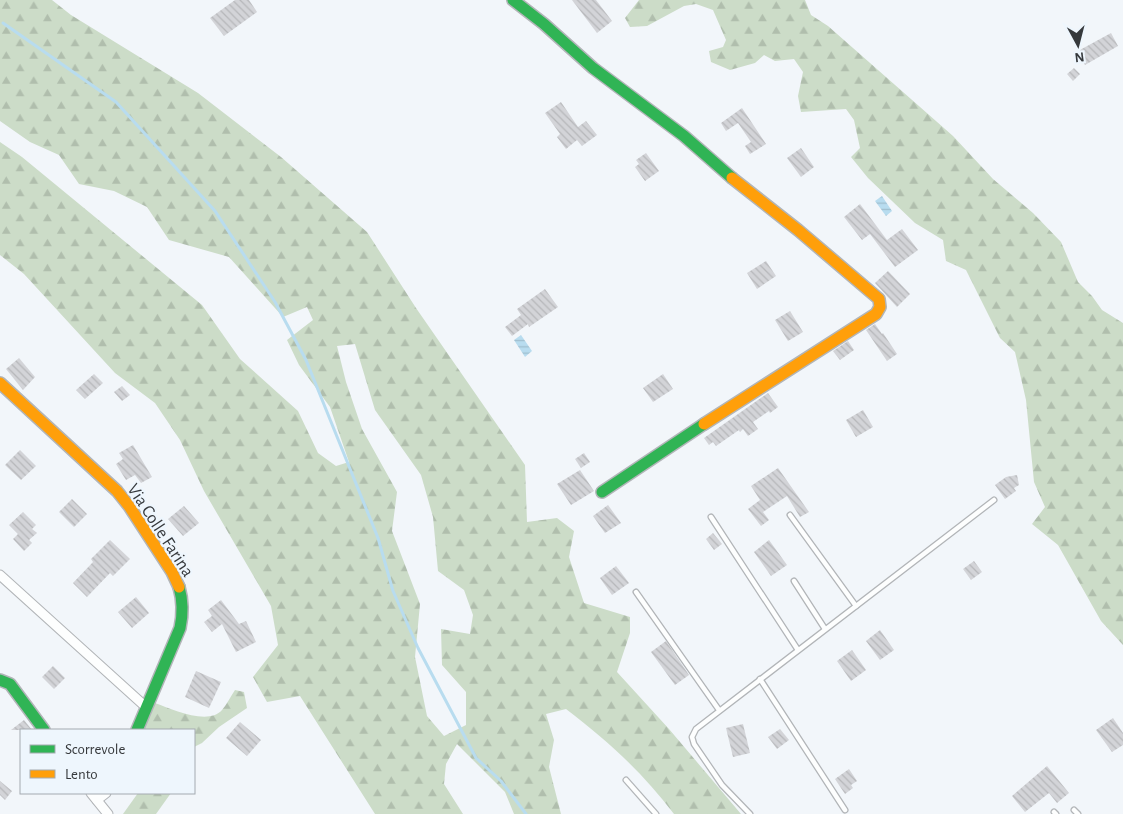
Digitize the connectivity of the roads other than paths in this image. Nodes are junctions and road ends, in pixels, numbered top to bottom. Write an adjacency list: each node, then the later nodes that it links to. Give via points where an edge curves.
1 (513, 0): 3 (street, via 593,68 684,136 880,303 876,314)
2 (0, 383): 15 (street, Via Colle Farina, via 117,491 175,578 182,599 182,618)
3 (602, 492)
4 (994, 500): 10 (lane)
5 (790, 515): 10 (lane)
6 (711, 517): 12 (lane)
7 (0, 575): 15 (street)
8 (794, 581): 11 (lane)
9 (636, 592): 16 (lane)
10 (856, 606): 11 (lane)
11 (825, 629): 12 (lane)
12 (798, 650): 13 (lane)
13 (760, 679): 16 (lane); 21 (lane)
14 (0, 680): 17 (street, via 10,684)
15 (147, 708): 18 (street, Via Colle Farina)
16 (719, 710): 25 (lane, via 696,728 693,742 722,785)
17 (43, 729)
18 (137, 729)
19 (626, 780): 24 (lane)
20 (94, 796): 23 (street)
21 (845, 810)
22 (1074, 810): 26 (lane)
23 (108, 814)
24 (656, 814)
25 (750, 814)
26 (1078, 814)

